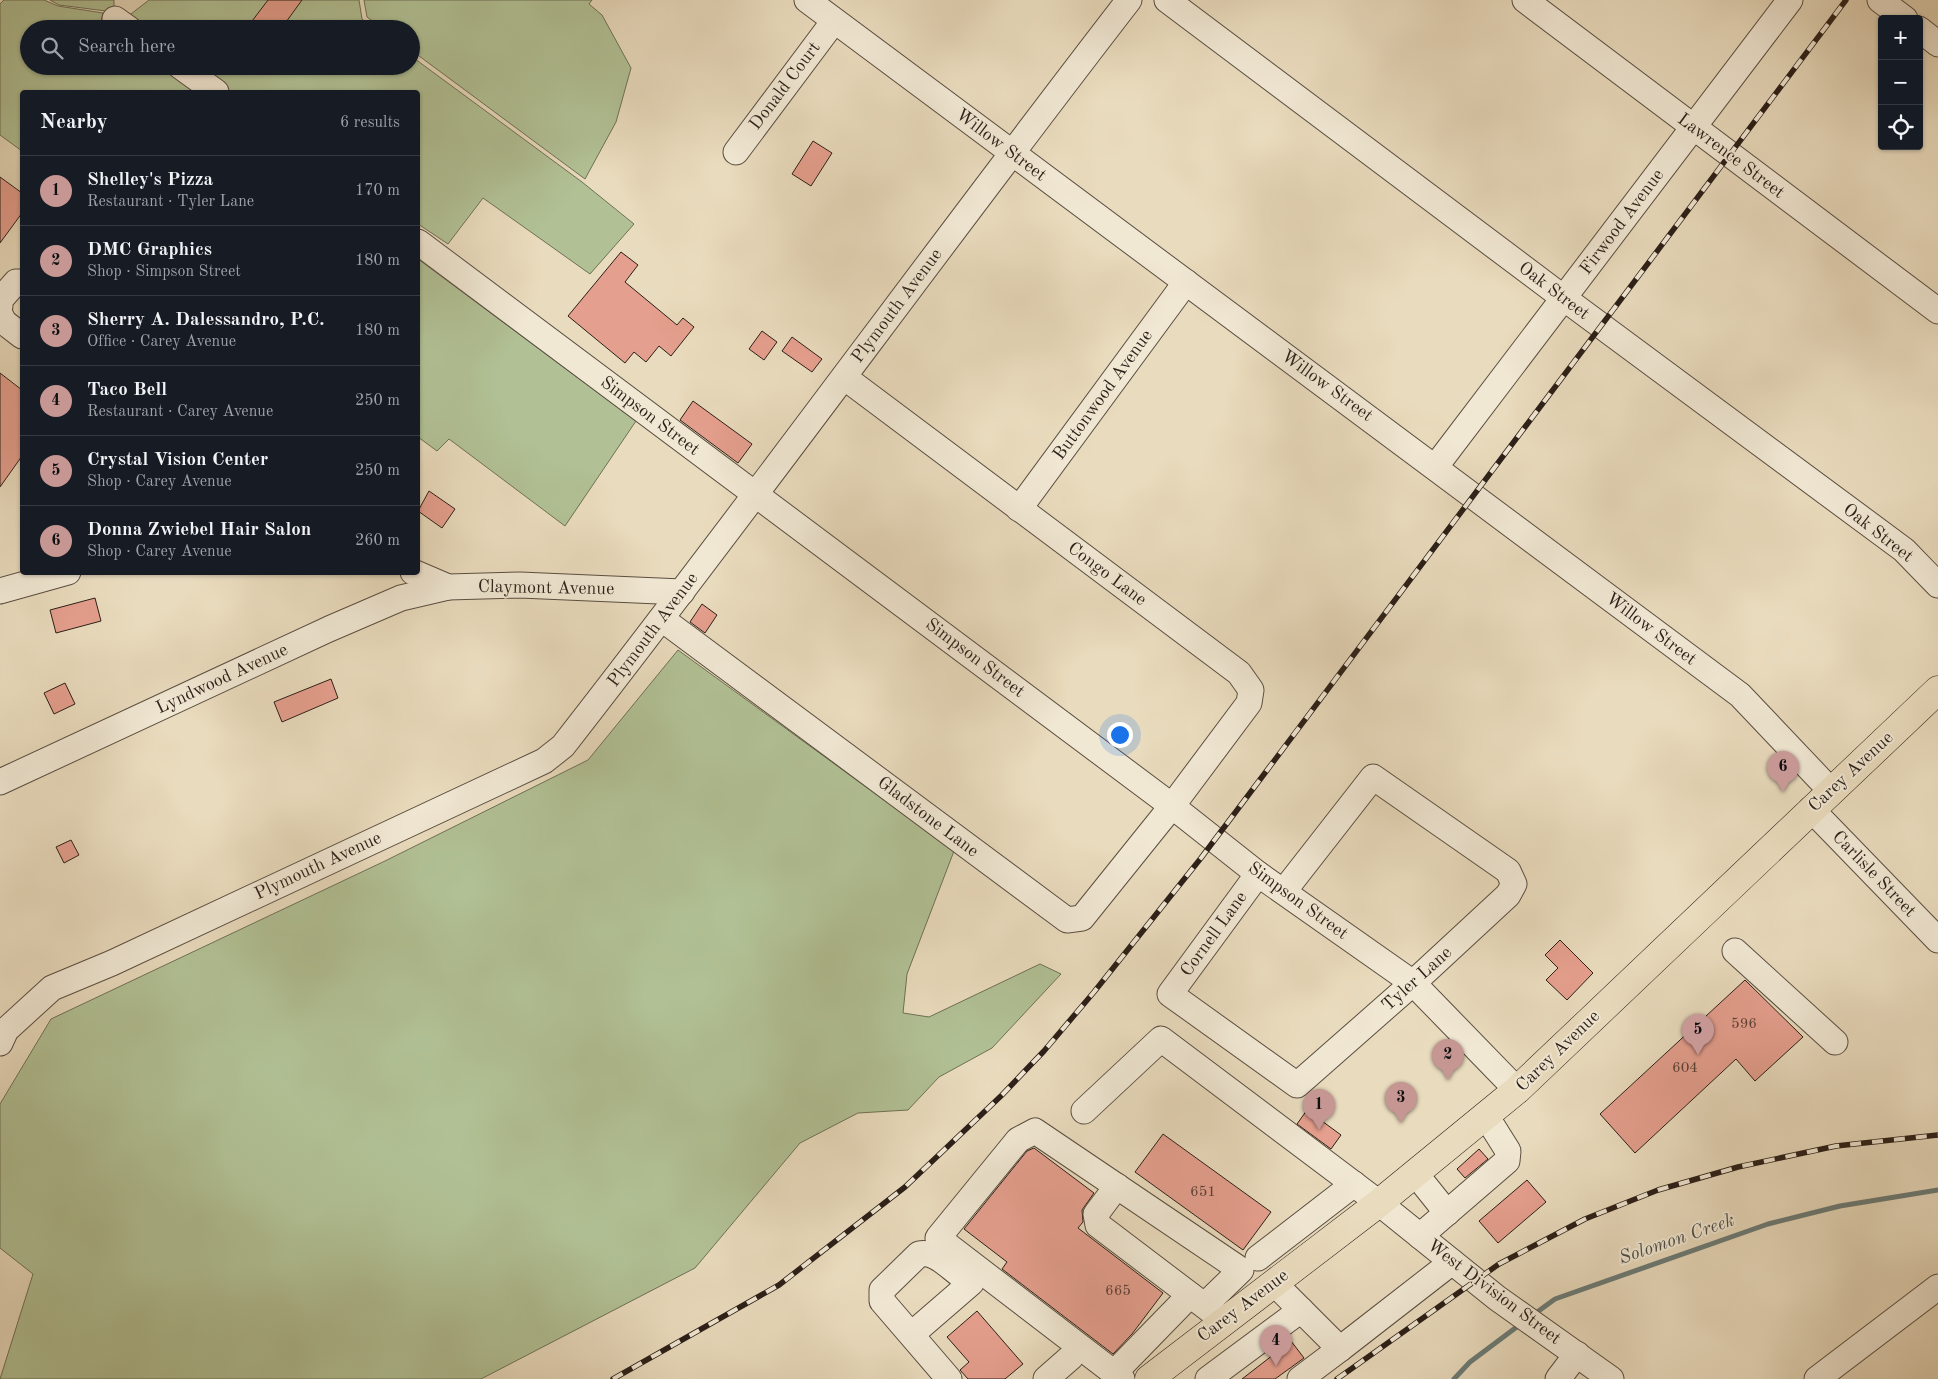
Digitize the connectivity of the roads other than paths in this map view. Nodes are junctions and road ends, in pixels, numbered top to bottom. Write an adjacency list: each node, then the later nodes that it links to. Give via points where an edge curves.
1 (807, 0): 8 (street, Willow Street)
2 (1129, 0): 15 (street, Plymouth Avenue)
3 (1167, 0): 19 (street, Oak Street)
4 (1525, 0): 13 (street, Lawrence Street)
5 (1790, 0): 13 (street, Firwood Avenue)
6 (1880, 0): 7 (street)
7 (1900, 15)
8 (834, 21): 14 (street, Donald Court); 15 (street, Willow Street)
9 (1923, 33): 10 (street)
10 (1938, 44)
11 (192, 75): 12 (street)
12 (213, 90)
13 (1693, 127): 19 (street, Firwood Avenue); 21 (street, Lawrence Street)
14 (736, 152)
15 (1011, 152): 18 (street, Willow Street); 24 (street, Plymouth Avenue)
16 (420, 243): 26 (street, Simpson Street)
17 (20, 282): 20 (street, via 16,282 0,300)
18 (1186, 282): 25 (street, Willow Street); 27 (street, Buttonwood Avenue)
19 (1564, 299): 25 (street, Firwood Avenue); 30 (street, Oak Street, via 1904,550)
20 (0, 306)
21 (1938, 311)
22 (0, 314): 23 (street, via 4,322)
23 (20, 334)
24 (844, 377): 26 (street, Plymouth Avenue); 27 (street, Congo Lane)
25 (1436, 466): 37 (street, Willow Street, via 1740,695)
26 (756, 494): 33 (street, Plymouth Avenue); 38 (street, Simpson Street)
27 (1020, 508): 38 (street, Congo Lane, via 1239,673 1251,690 1249,703)
28 (57, 575): 32 (street)
29 (420, 575): 31 (street, Claymont Avenue)
30 (1938, 584)
31 (448, 587): 33 (street, Claymont Avenue, via 520,585); 36 (street, Lyndwood Avenue, via 401,598 338,625)
32 (0, 591)
33 (682, 592): 34 (street, Plymouth Avenue)
34 (662, 619): 38 (street, Gladstone Lane, via 1067,920 1082,918); 47 (street, Plymouth Avenue, via 563,746 544,761 52,988 6,1030)
35 (1938, 690): 37 (main road, Carey Avenue)
36 (0, 782)
37 (1831, 791): 39 (main road, Carey Avenue)
38 (1172, 806): 40 (street, Simpson Street)
39 (1811, 809): 42 (street, Carlisle Street); 48 (main road, Carey Avenue)
40 (1258, 874): 41 (street, Simpson Street); 45 (street, Cornell Lane)
41 (1284, 891): 44 (street, Simpson Street); 44 (street, Tyler Lane, via 1373,777 1508,871 1514,884 1508,895)
42 (1938, 940)
43 (1735, 951): 46 (street)
44 (1413, 983): 45 (street, Tyler Lane, via 1297,1085); 48 (street, Simpson Street)
45 (1170, 994)
46 (1835, 1042)
47 (0, 1043)
48 (1517, 1090): 50 (main road, Carey Avenue)
49 (1084, 1111): 52 (street, West Division Street, via 1161,1039)
50 (1486, 1116): 51 (main road, Carey Avenue); 55 (street, via 1508,1151 1507,1162)
51 (1415, 1173): 54 (main road, Carey Avenue); 55 (street)
52 (1354, 1184): 54 (street, West Division Street); 57 (street)
53 (1117, 1186): 62 (street, via 1096,1214 1098,1225); 62 (street, via 1241,1270); 68 (street, via 1035,1131 1018,1140 938,1238)
54 (1379, 1203): 56 (street, West Division Street); 60 (main road, Carey Avenue)
55 (1447, 1213): 56 (street)
56 (1420, 1236): 58 (street, West Division Street)
57 (1258, 1258)
58 (1452, 1262): 65 (street); 66 (street, West Division Street)
59 (972, 1283): 64 (street); 64 (street, via 934,1256 925,1252 919,1254 882,1290 882,1300); 67 (street)
60 (1274, 1283): 62 (main road, Carey Avenue); 63 (street)
61 (1938, 1287): 76 (street)
62 (1206, 1307): 68 (street); 71 (main road, Carey Avenue)
63 (1301, 1310): 65 (street); 72 (street)
64 (912, 1334): 69 (street)
65 (1340, 1349): 73 (street)
66 (1577, 1354): 74 (street); 75 (street, West Division Street)
67 (1070, 1358): 68 (street); 70 (street)
68 (1112, 1377)
69 (949, 1379)
70 (1046, 1379)
71 (1149, 1379)
72 (1208, 1379)
73 (1300, 1379)
74 (1558, 1379)
75 (1611, 1379)
76 (1817, 1379)

